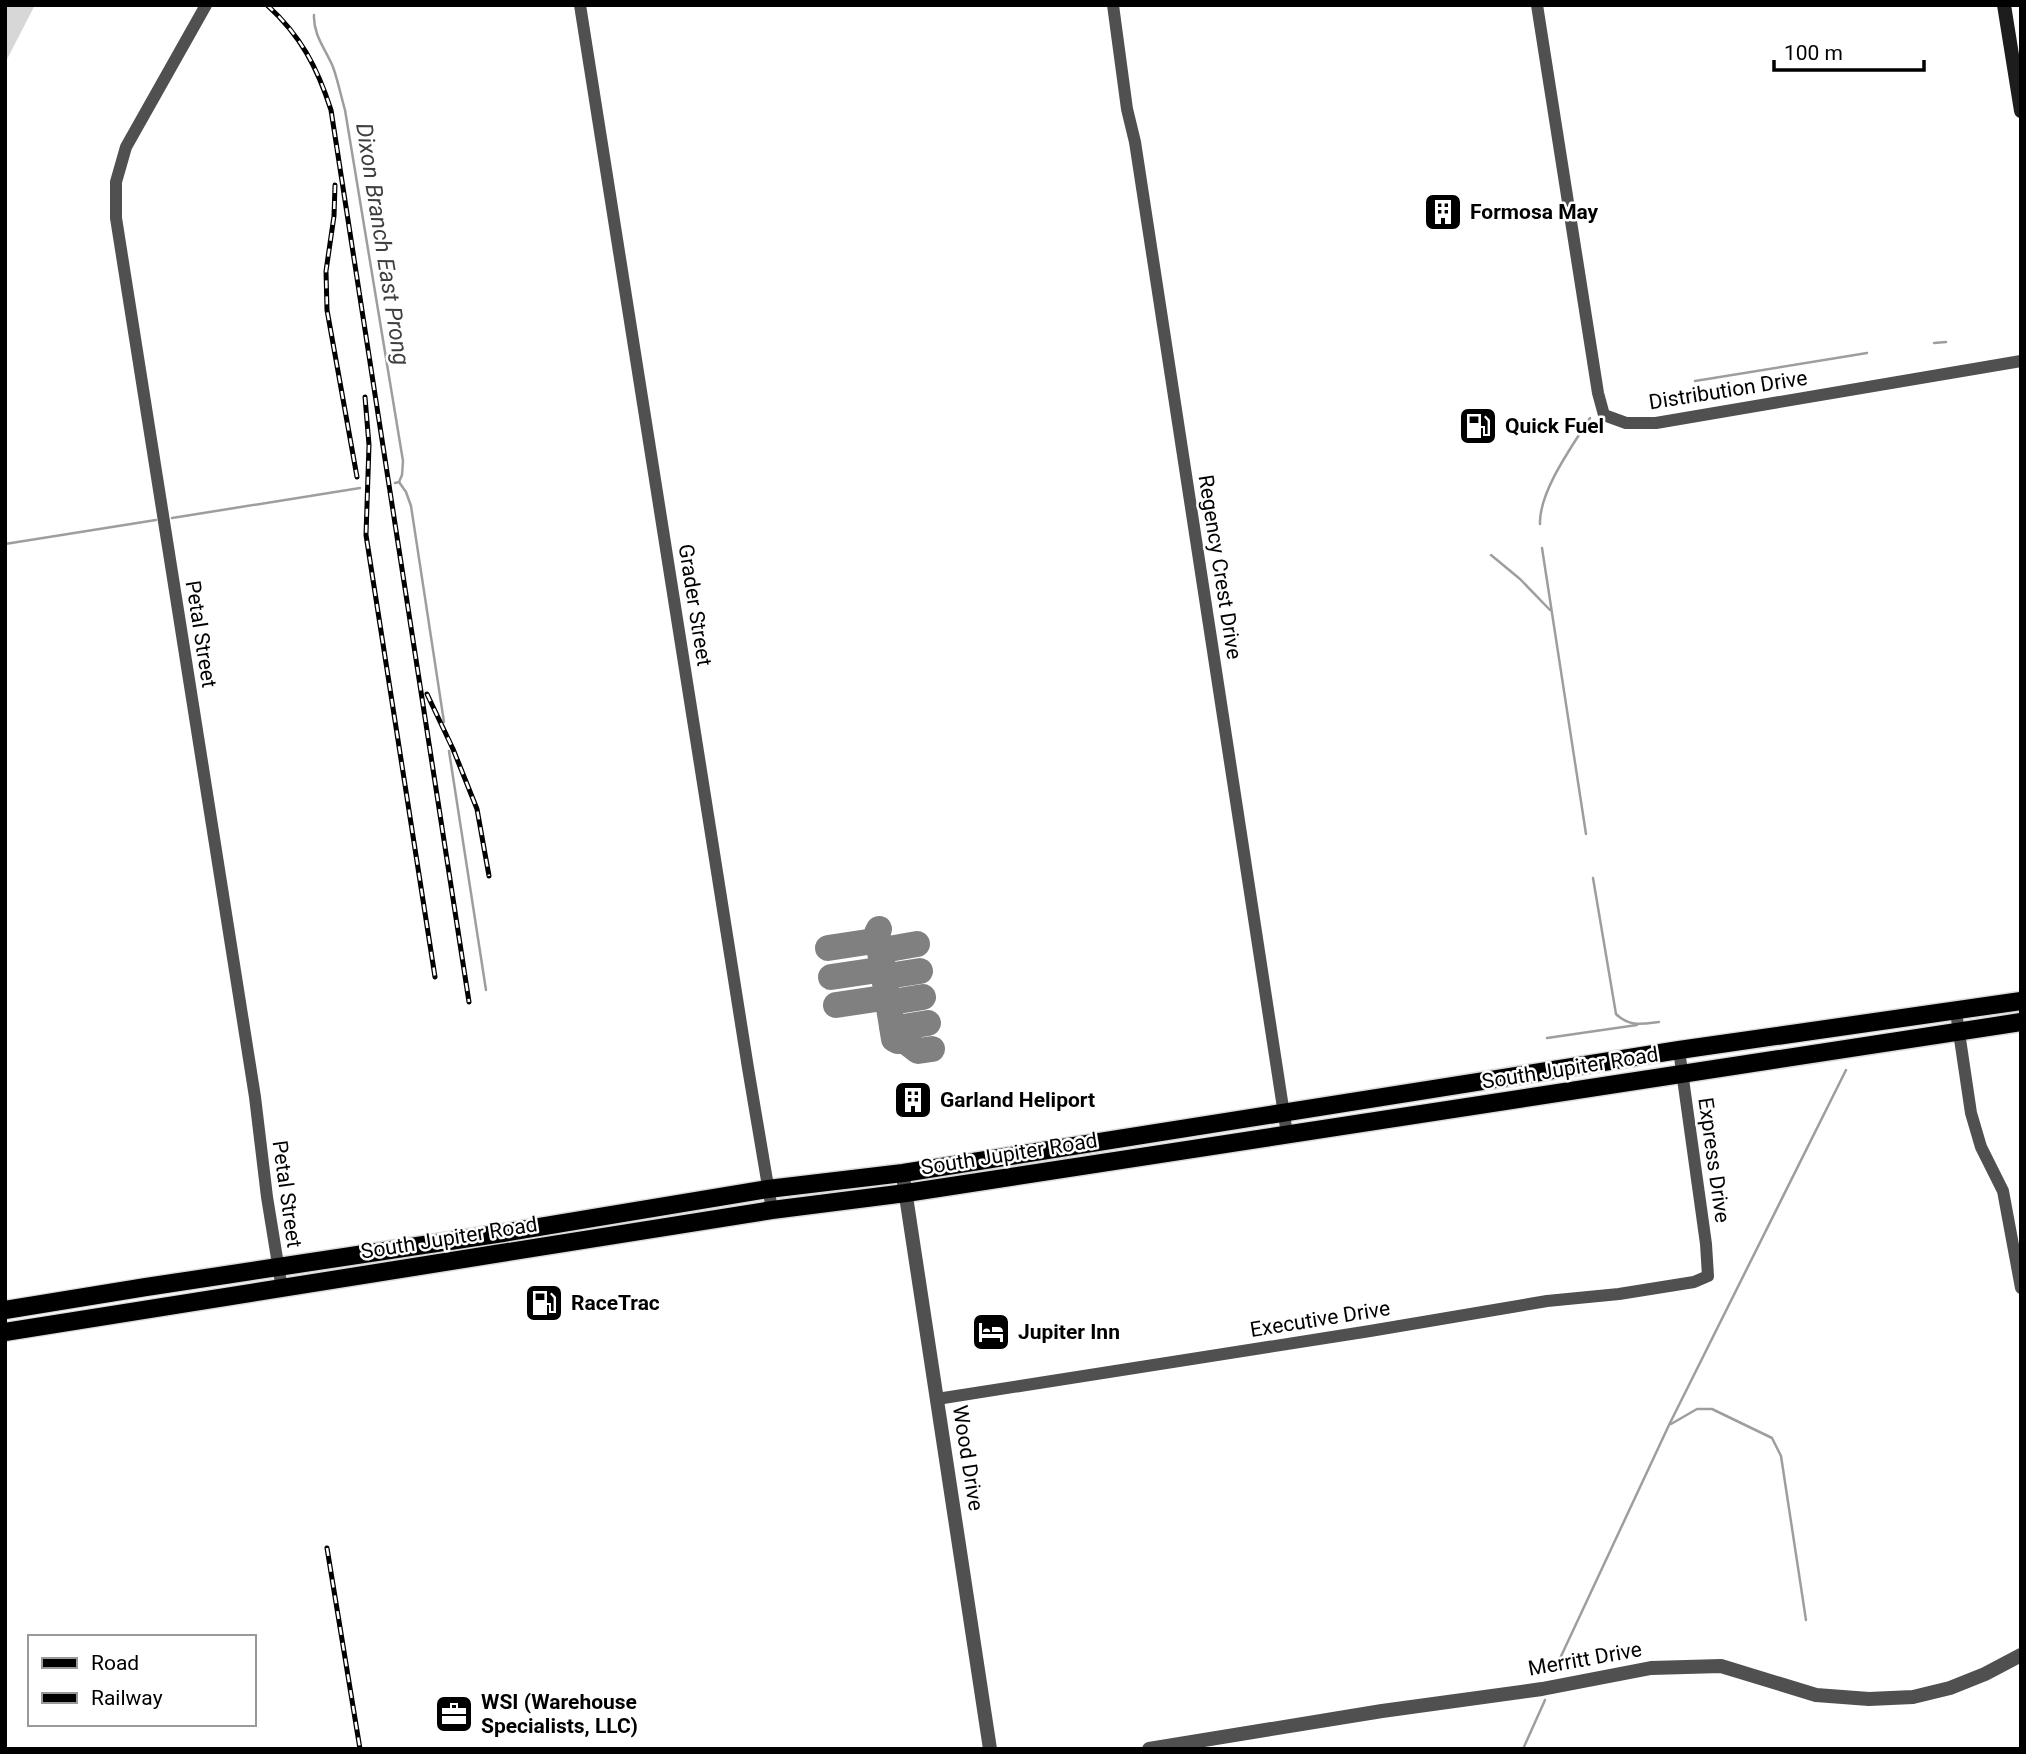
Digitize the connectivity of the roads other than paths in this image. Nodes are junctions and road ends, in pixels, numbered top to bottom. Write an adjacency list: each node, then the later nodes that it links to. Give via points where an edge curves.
1 (206, 5): 22 (street, Petal Street, via 126,146 116,182 117,218)
2 (580, 5): 19 (street, Grader Street)
3 (1113, 5): 16 (street, Regency Crest Drive)
4 (1537, 5): 7 (street, Distribution Drive, via 1604,415 1626,423 1656,423)
5 (2004, 5): 6 (main road)
6 (2021, 111)
7 (2021, 361)
8 (2021, 1001): 9 (main road, South Jupiter Road)
9 (1956, 1012): 11 (street); 12 (main road, South Jupiter Road)
10 (2021, 1023): 11 (main road, South Jupiter Road)
11 (1960, 1032): 13 (main road, South Jupiter Road); 24 (street, via 1971,1113 1981,1147 2003,1191)
12 (1679, 1050): 13 (street, Express Drive); 14 (main road, South Jupiter Road)
13 (1682, 1073): 15 (main road, South Jupiter Road); 23 (street, Express Drive)
14 (1527, 1075): 15 (main road); 16 (main road, South Jupiter Road)
15 (1530, 1097): 17 (main road, South Jupiter Road)
16 (1284, 1114): 17 (street, Regency Crest Drive); 18 (main road, South Jupiter Road)
17 (1287, 1134): 20 (main road, South Jupiter Road)
18 (903, 1173): 19 (main road, South Jupiter Road); 20 (street, Wood Drive)
19 (768, 1189): 21 (street, Grader Street); 22 (main road, South Jupiter Road)
20 (906, 1193): 21 (main road, South Jupiter Road); 30 (street, Wood Drive)
21 (772, 1210): 26 (main road, South Jupiter Road)
22 (279, 1266): 25 (main road, South Jupiter Road); 26 (street, Petal Street)
23 (1708, 1276): 30 (street, Executive Drive, via 1682,1284 1547,1301)
24 (2021, 1287)
25 (129, 1289): 27 (main road, South Jupiter Road); 28 (main road)
26 (282, 1289): 28 (main road, South Jupiter Road)
27 (10, 1309): 29 (main road)
28 (134, 1312): 29 (main road, South Jupiter Road)
29 (11, 1331)
30 (937, 1399): 32 (street, Wood Drive)
31 (2021, 1655): 33 (street, Merritt Drive, via 1950,1688 1913,1697 1816,1695 1721,1666 1651,1668)
32 (990, 1749)
33 (1149, 1749)

